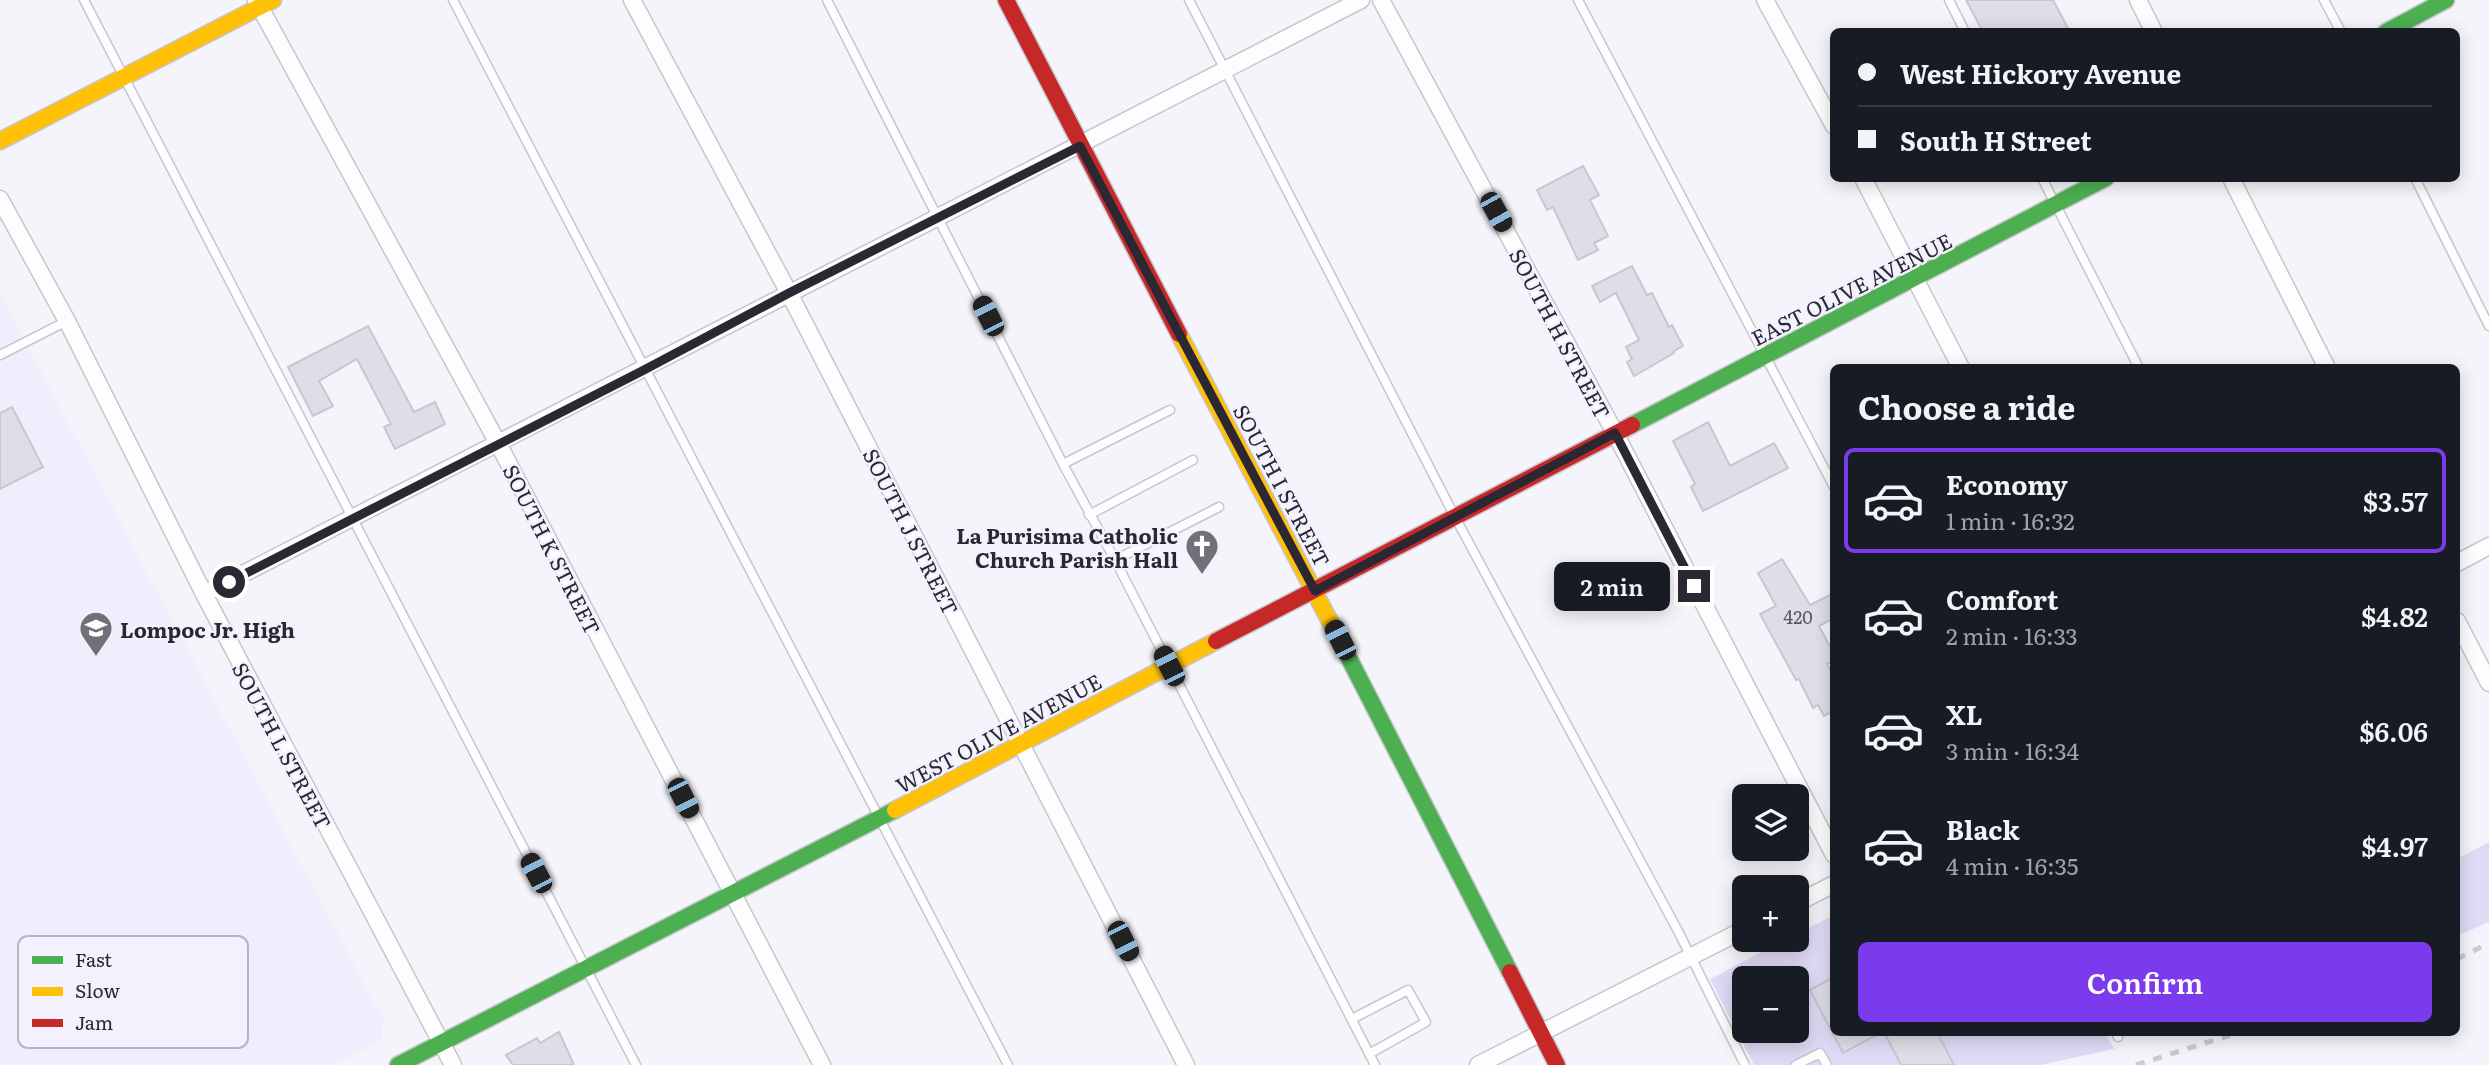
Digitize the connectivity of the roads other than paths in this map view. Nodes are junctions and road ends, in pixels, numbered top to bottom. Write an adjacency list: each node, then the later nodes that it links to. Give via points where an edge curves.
1 (84, 0): 21 (lane)
2 (453, 0): 43 (lane)
3 (632, 0): 34 (street, SOUTH J STREET)
4 (827, 0): 32 (lane)
5 (1006, 0): 24 (street, SOUTH I STREET)
6 (1189, 0): 20 (lane)
7 (1361, 0): 20 (street)
8 (1381, 0): 45 (street, SOUTH H STREET)
9 (1578, 0): 39 (lane)
10 (1765, 0): 22 (street)
11 (1949, 0): 16 (lane)
12 (2138, 0): 17 (street)
13 (2324, 0): 18 (lane)
14 (2446, 0): 19 (street)
15 (263, 2): 21 (street); 46 (street, SOUTH K STREET)
16 (1963, 28)
17 (2152, 28)
18 (2339, 28)
19 (2394, 28)
20 (1226, 71): 24 (street); 52 (lane)
21 (123, 79): 23 (street); 53 (lane)
22 (1830, 119)
23 (0, 141)
24 (1080, 146): 32 (street); 57 (street, SOUTH I STREET)
25 (1865, 182): 33 (street)
26 (2044, 182): 31 (lane)
27 (2098, 182): 31 (street, EAST OLIVE AVENUE)
28 (2233, 182): 42 (street)
29 (2417, 182): 36 (lane)
30 (0, 199): 35 (street, SOUTH L STREET)
31 (2055, 205): 33 (street, EAST OLIVE AVENUE); 41 (lane)
32 (937, 217): 34 (street); 48 (lane)
33 (1916, 278): 39 (street, EAST OLIVE AVENUE); 40 (street)
34 (789, 293): 43 (street); 62 (street, SOUTH J STREET)
35 (67, 321): 38 (lane); 58 (street, SOUTH L STREET)
36 (2489, 326)
37 (0, 344): 38 (lane)
38 (2, 354)
39 (1766, 355): 45 (street, EAST OLIVE AVENUE); 49 (lane)
40 (1959, 364)
41 (2137, 364)
42 (2325, 364)
43 (644, 370): 46 (street); 63 (lane)
44 (1170, 410): 48 (lane)
45 (1615, 433): 52 (street, WEST OLIVE AVENUE); 64 (street, SOUTH H STREET)
46 (499, 444): 53 (street); 66 (street, SOUTH K STREET)
47 (1193, 460): 51 (lane)
48 (1063, 464): 51 (lane)
49 (1830, 479)
50 (1219, 506): 55 (lane)
51 (1089, 515): 55 (lane)
52 (1455, 517): 57 (street, WEST OLIVE AVENUE); 69 (lane)
53 (352, 520): 58 (street); 70 (lane)
54 (2489, 546): 56 (street)
55 (1115, 561): 60 (lane)
56 (2460, 561)
57 (1315, 591): 60 (street, WEST OLIVE AVENUE); 72 (street, SOUTH I STREET)
58 (204, 594): 73 (street, SOUTH L STREET)
59 (2460, 627): 61 (street)
60 (1169, 666): 62 (street, WEST OLIVE AVENUE); 71 (lane)
61 (2489, 683)
62 (1022, 742): 63 (street, WEST OLIVE AVENUE); 80 (street, SOUTH J STREET)
63 (879, 819): 66 (street, WEST OLIVE AVENUE); 79 (lane)
64 (1830, 847)
65 (1830, 886): 67 (street)
66 (732, 892): 70 (street, WEST OLIVE AVENUE); 78 (street, SOUTH K STREET)
67 (1809, 897)
68 (1732, 936): 69 (street)
69 (1691, 957): 72 (street); 84 (lane)
70 (586, 968): 73 (street, WEST OLIVE AVENUE); 77 (lane)
71 (1352, 1019): 74 (lane); 74 (lane, via 1408,990 1426,1022)
72 (1540, 1032): 82 (street); 83 (street, SOUTH I STREET)
73 (441, 1043): 75 (street, WEST OLIVE AVENUE); 76 (street, SOUTH L STREET)
74 (1369, 1054): 81 (lane)
75 (398, 1065)
76 (453, 1065)
77 (636, 1065)
78 (822, 1065)
79 (1008, 1065)
80 (1186, 1065)
81 (1375, 1065)
82 (1478, 1065)
83 (1557, 1065)
84 (1745, 1065)
85 (1796, 1065): 86 (lane, via 1820,1053)
86 (1828, 1065)

